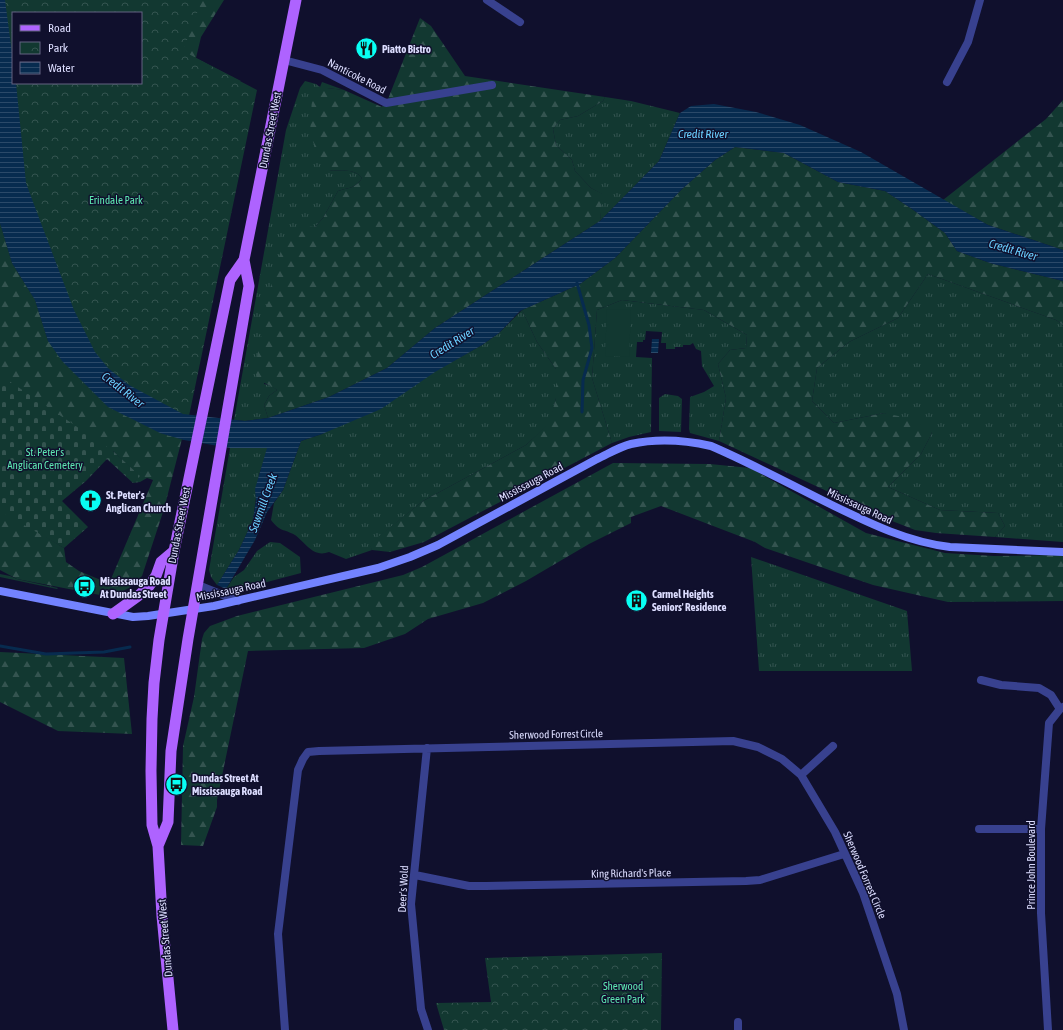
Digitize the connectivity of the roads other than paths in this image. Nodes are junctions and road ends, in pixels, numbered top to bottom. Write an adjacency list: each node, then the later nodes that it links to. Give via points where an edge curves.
1 (296, 0): 5 (main road, Dundas Street West)
2 (487, 0): 4 (street)
3 (980, 0): 6 (street, via 968,42)
4 (520, 22)
5 (284, 60): 7 (street, Nanticoke Road, via 322,70 386,103); 8 (main road, Dundas Street West)
6 (947, 82)
7 (492, 85)
8 (244, 260): 9 (main road, Dundas Street West, via 230,280); 11 (main road, Dundas Street West, via 249,286)
9 (174, 551): 15 (main road, via 161,562 149,586); 16 (main road, Dundas Street West)
10 (1063, 552): 13 (main road, Mississauga Road, via 950,547 901,536 862,520 711,446 684,440 668,440 630,444 603,456 438,545 410,557 378,568)
11 (198, 585): 13 (street); 14 (main road, Dundas Street West)
12 (0, 591): 15 (main road, Mississauga Road)
13 (238, 601): 14 (main road, Mississauga Road)
14 (194, 610): 16 (main road, Mississauga Road); 24 (main road, Dundas Street West, via 171,751 168,822)
15 (113, 614): 16 (main road, Mississauga Road, via 133,617)
16 (163, 614): 24 (main road, Dundas Street West, via 154,683 151,764 152,825)
17 (982, 680): 18 (street, via 1001,685 1038,688 1051,695)
18 (1061, 708): 23 (street, Prince John Boulevard, via 1049,723)
19 (833, 746): 21 (street)
20 (428, 748): 21 (street, Sherwood Forrest Circle, via 733,740 758,746 782,759); 26 (street, Deer's Wold); 28 (street, Sherwood Forrest Circle, via 319,750 308,752 303,759 298,770 278,934)
21 (801, 775): 25 (street, Sherwood Forrest Circle, via 835,832)
22 (979, 829): 23 (street)
23 (1041, 829): 31 (street, Prince John Boulevard, via 1041,913)
24 (158, 846): 27 (main road, Dundas Street West)
25 (844, 854): 26 (street, King Richard's Place, via 746,882 469,886); 30 (street, Sherwood Forrest Circle, via 863,893 886,958)
26 (415, 875): 29 (street, Deer's Wold, via 412,904 415,951 422,1009)
27 (173, 1030)
28 (285, 1030)
29 (428, 1030)
30 (904, 1030)
31 (1048, 1030)

